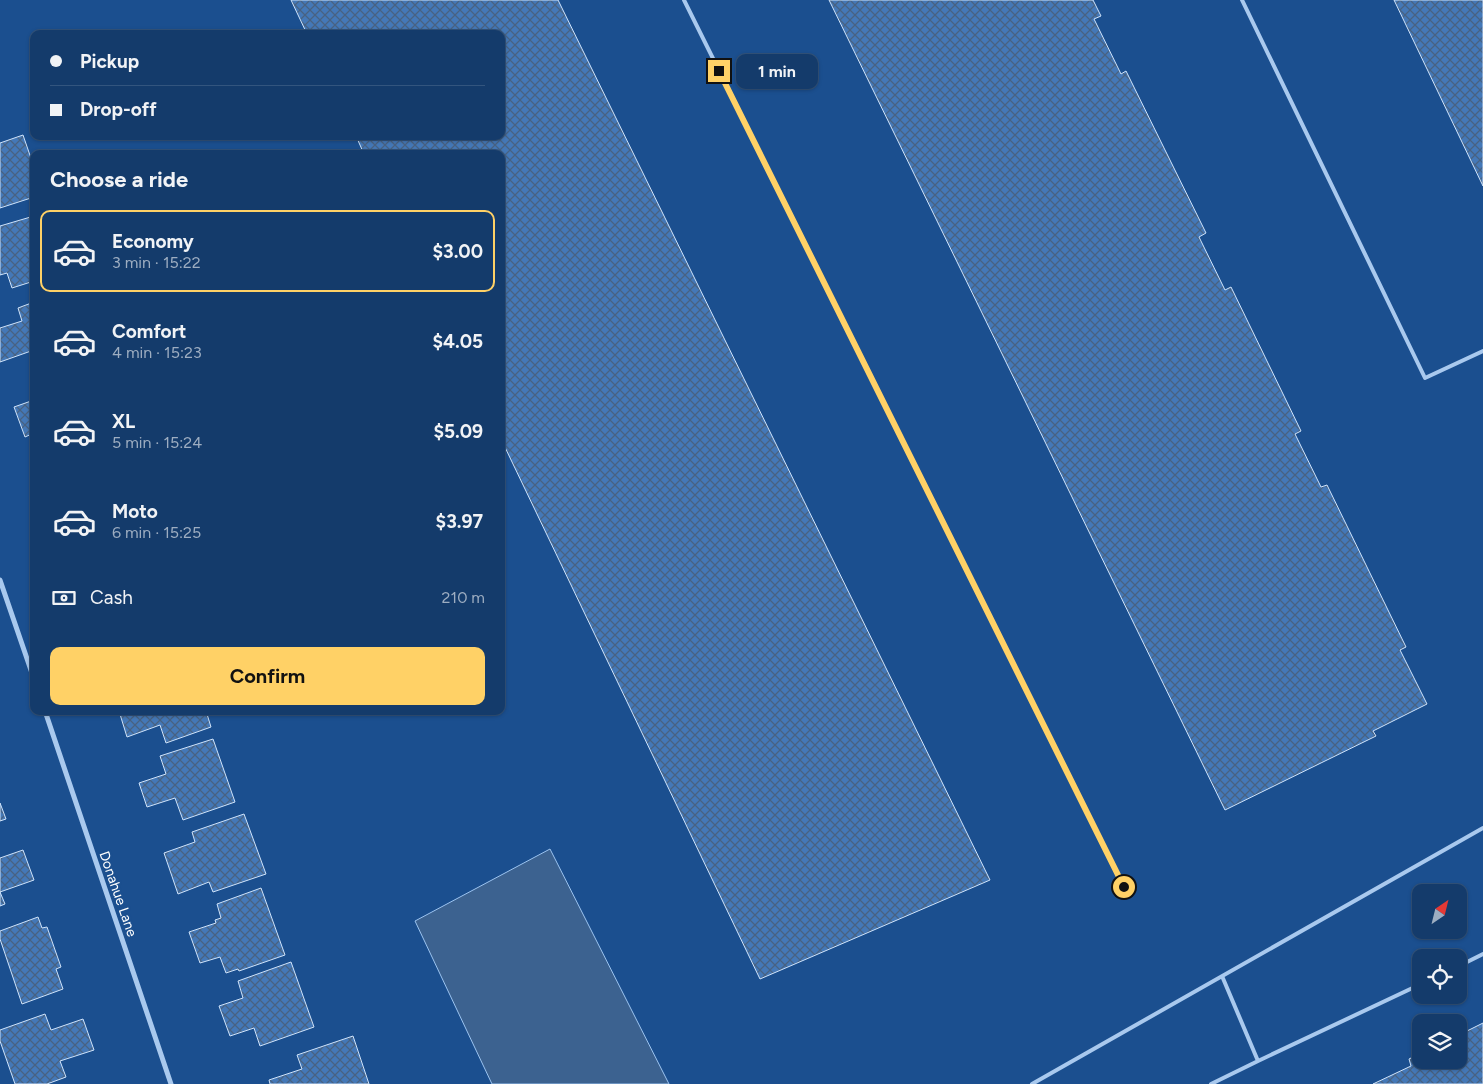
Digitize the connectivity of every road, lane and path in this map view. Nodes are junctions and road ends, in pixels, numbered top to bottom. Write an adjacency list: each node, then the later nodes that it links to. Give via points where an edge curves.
1 (684, 0): 8 (lane)
2 (1242, 0): 3 (lane, via 1425,378)
3 (1483, 351)
4 (0, 580): 5 (street)
5 (30, 668)
6 (45, 715): 14 (street, Donahue Lane)
7 (1483, 828): 11 (lane)
8 (1124, 887)
9 (1483, 954): 10 (lane)
10 (1467, 962)
11 (1222, 976): 13 (lane); 15 (lane)
12 (1412, 988): 13 (lane)
13 (1258, 1061): 16 (lane)
14 (171, 1084)
15 (1032, 1084)
16 (1212, 1084)

